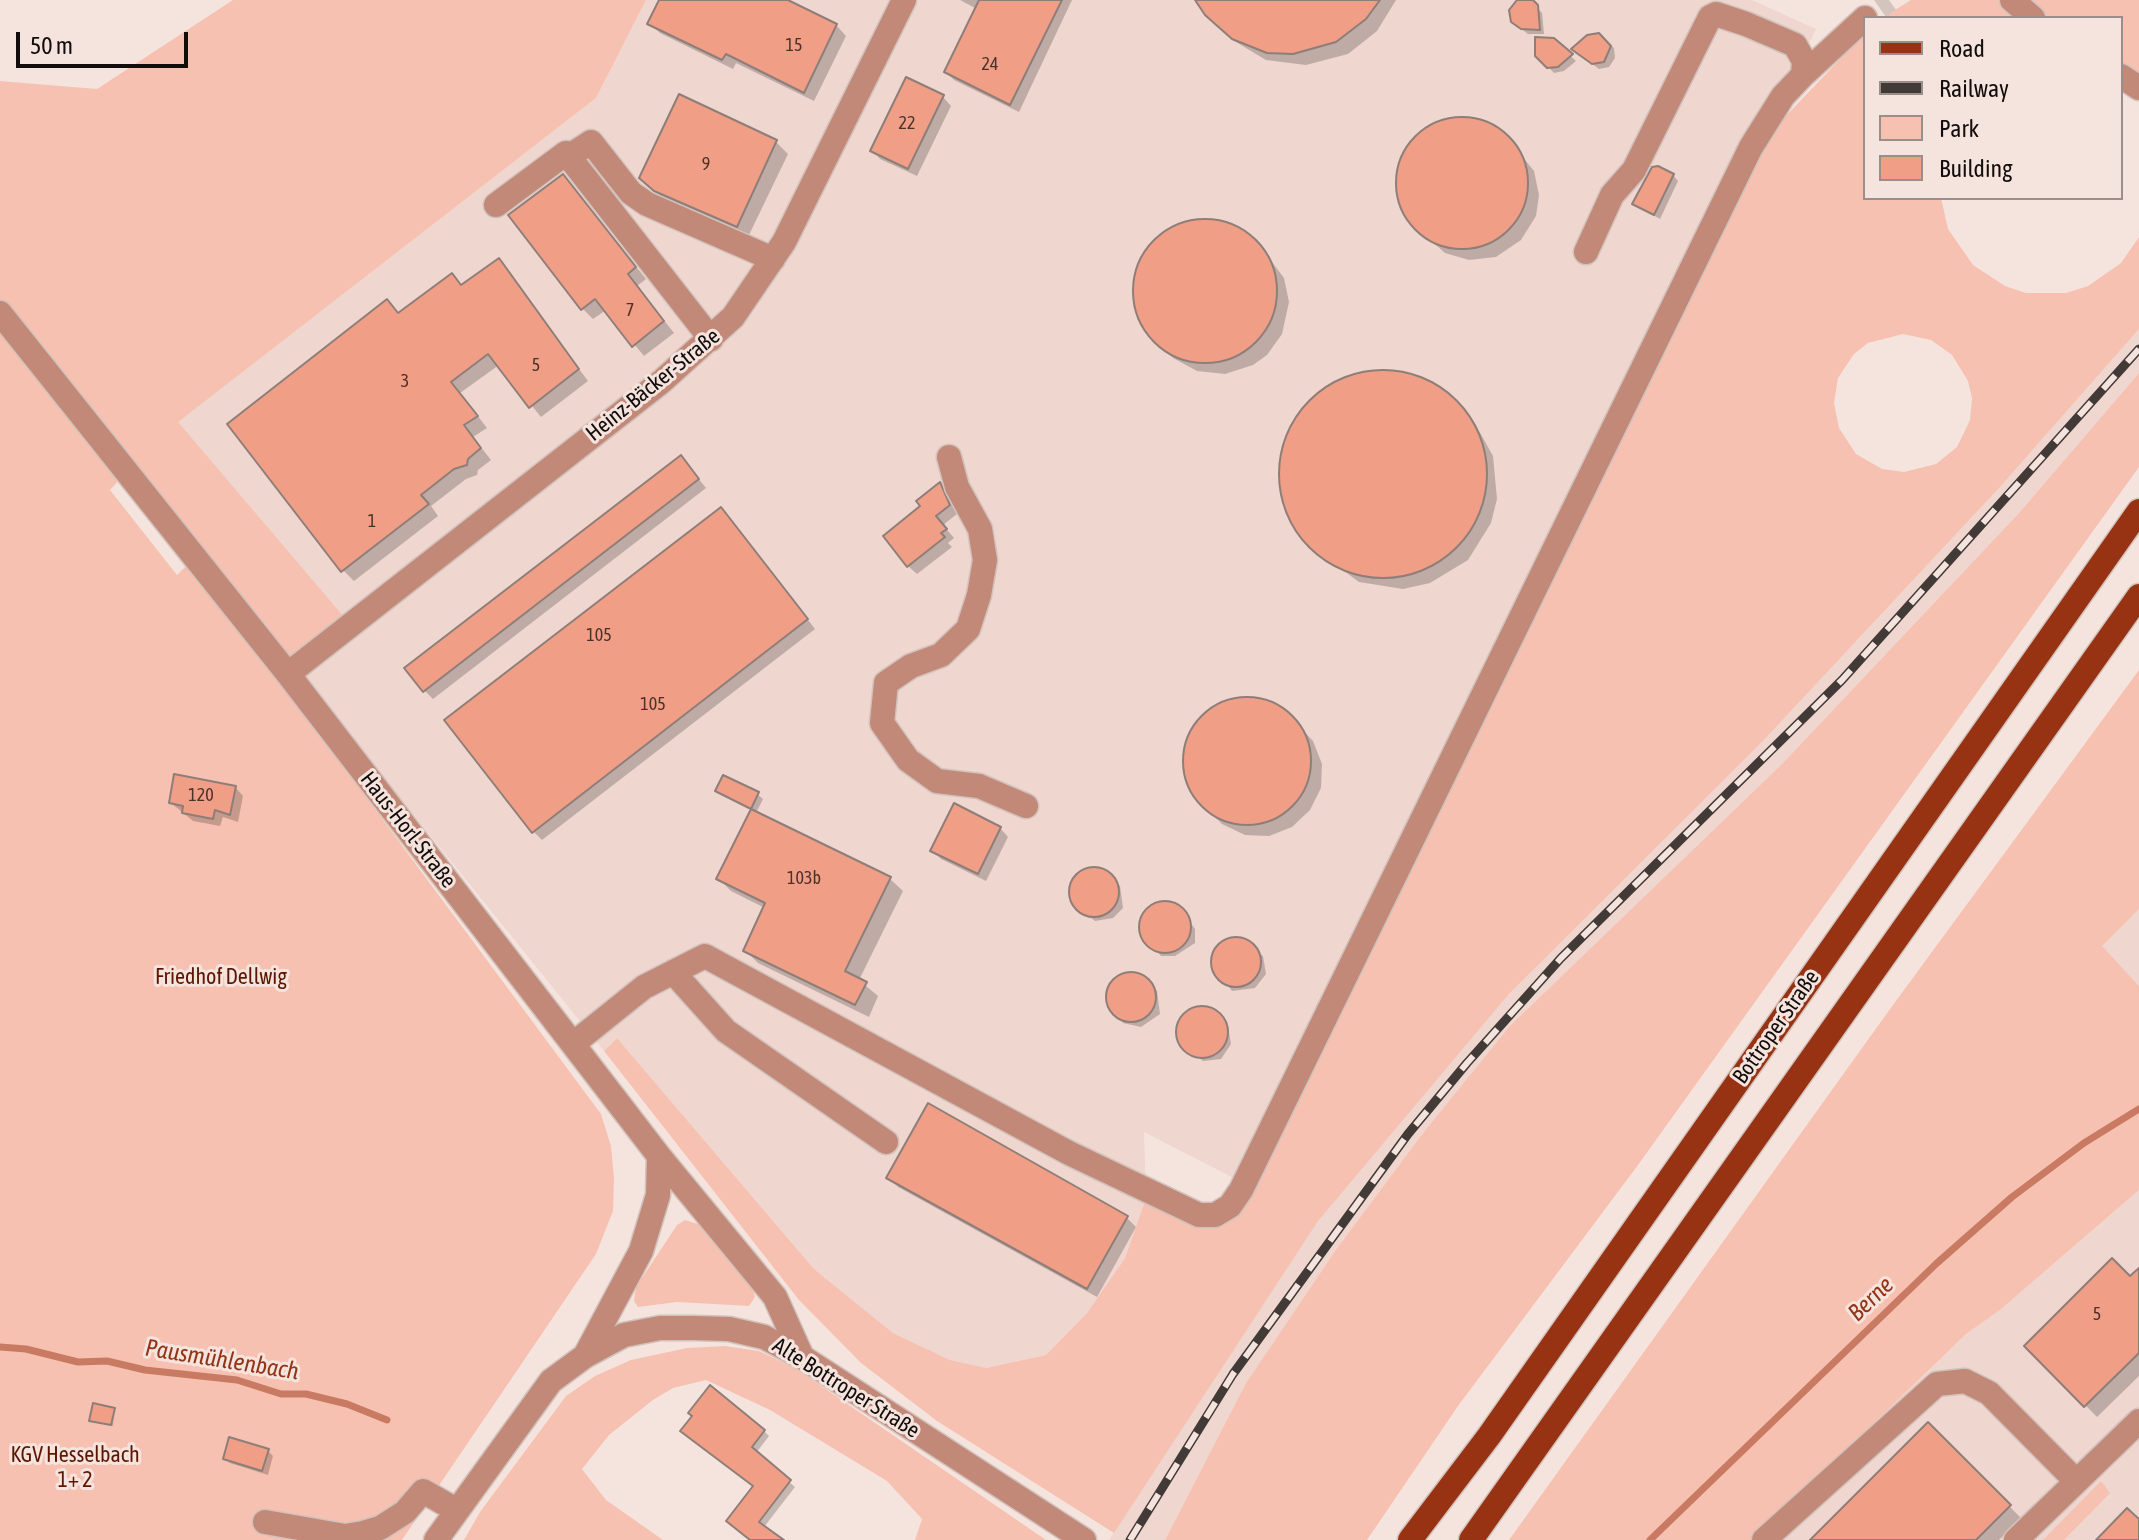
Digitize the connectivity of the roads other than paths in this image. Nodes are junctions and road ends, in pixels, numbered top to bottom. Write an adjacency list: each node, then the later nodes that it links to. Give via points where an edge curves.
1 (904, 0): 9 (street, Heinz-Bäcker-Straße)
2 (2012, 0): 3 (street)
3 (2031, 16)
4 (1863, 20): 5 (street)
5 (1803, 75): 8 (street, via 1800,52 1784,38 1716,14 1710,17 1634,170 1612,195); 17 (street, via 1751,147 1230,1206 1215,1215 1186,1209 1069,1153 705,956)
6 (568, 157): 7 (street, via 566,153); 9 (street, via 591,142 631,193 647,204); 11 (street)
7 (496, 205)
8 (1586, 252)
9 (773, 259): 11 (street, Heinz-Bäcker-Straße)
10 (0, 313): 15 (street, Haus-Horl-Straße)
11 (711, 339): 15 (street, Heinz-Bäcker-Straße)
12 (949, 457): 16 (street, via 957,487 980,529 985,560 979,595 968,629 941,655 886,683 882,723 908,760 937,781 979,786)
13 (2139, 511): 29 (main road, Bottroper Straße, via 1489,1436)
14 (2139, 596): 30 (main road)
15 (288, 674): 18 (street, Haus-Horl-Straße)
16 (1026, 806)
17 (673, 972): 18 (street, via 644,987); 19 (street, via 726,1031)
18 (573, 1044): 20 (street, Haus-Horl-Straße)
19 (886, 1142)
20 (659, 1156): 21 (street, Alte Bottroper Straße, via 658,1195 641,1251); 22 (street, Haus-Horl-Straße, via 775,1297)
21 (585, 1356): 22 (street, Alte Bottroper Straße, via 624,1335 694,1328 764,1337); 25 (street, Alte Bottroper Straße, via 551,1381)
22 (802, 1357): 28 (street, Alte Bottroper Straße)
23 (2138, 1423): 24 (street)
24 (2076, 1481): 31 (street, via 1989,1393 1965,1381 1937,1384); 32 (street)
25 (456, 1510): 26 (street, via 423,1491 405,1512 363,1533 345,1536); 27 (street, Alte Bottroper Straße)
26 (265, 1522)
27 (436, 1540)
28 (1084, 1540)
29 (1410, 1540)
30 (1471, 1540)
31 (1764, 1540)
32 (2016, 1540)

